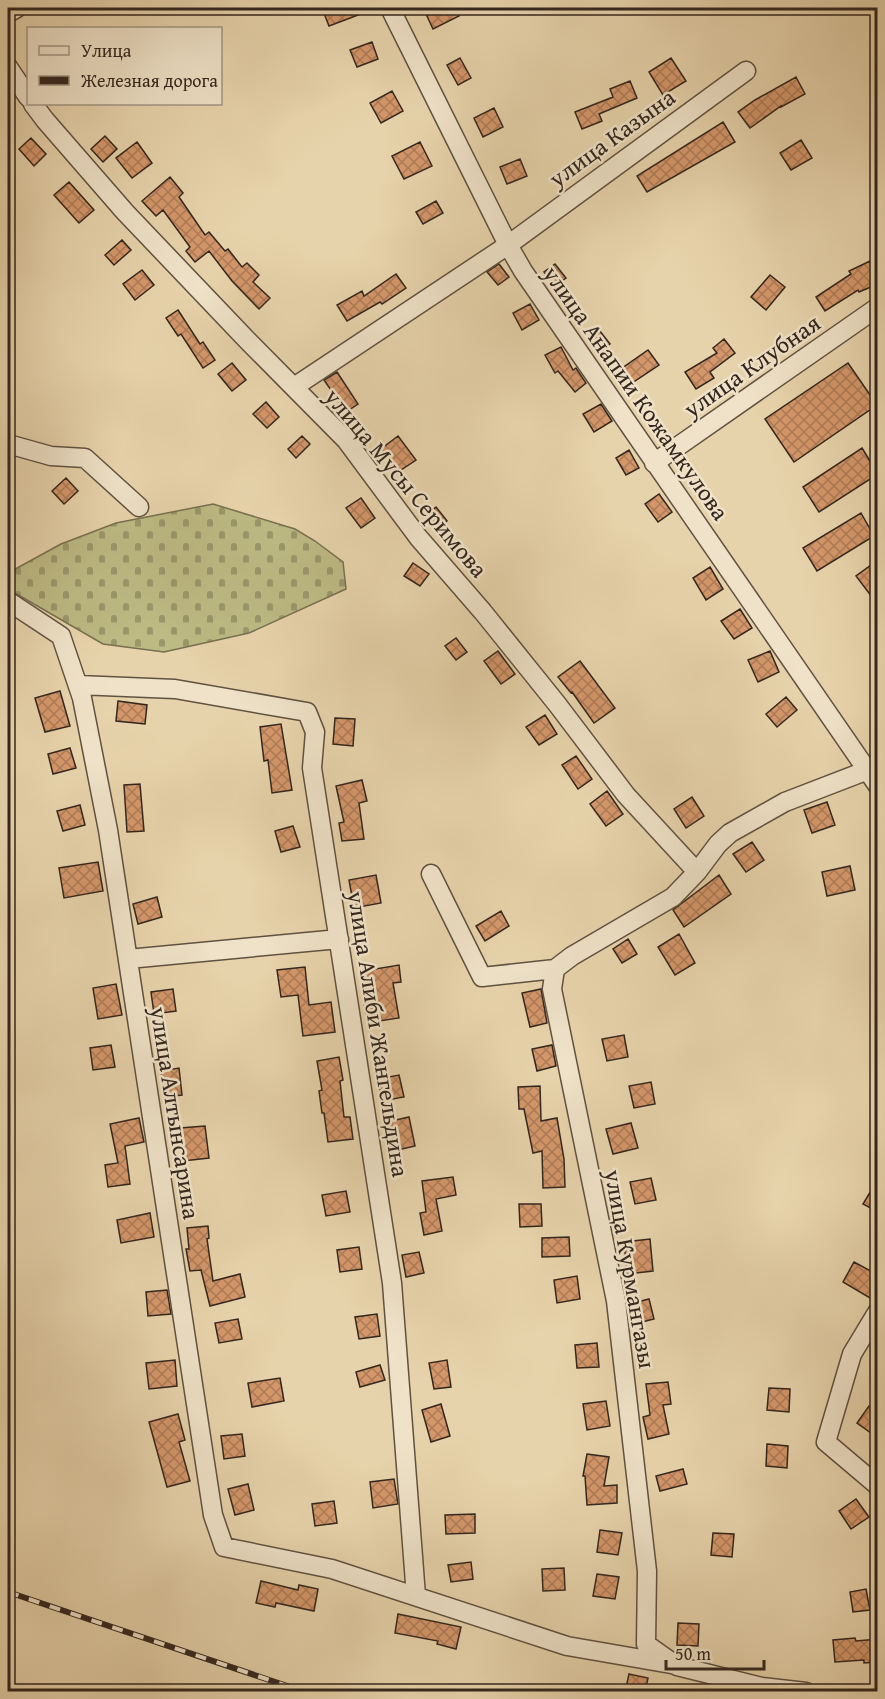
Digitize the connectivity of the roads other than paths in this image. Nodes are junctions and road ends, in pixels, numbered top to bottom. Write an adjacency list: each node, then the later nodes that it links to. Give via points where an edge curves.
1 (17, 8): 3 (street)
2 (390, 8): 8 (street, улица Анапии Кожамкулова)
3 (8, 13)
4 (8, 67): 6 (street)
5 (746, 71): 8 (street, улица Казына)
6 (27, 96)
7 (34, 105): 10 (street, улица Мусы Серимова, via 125,212)
8 (508, 245): 10 (street, улица Казына); 12 (street, улица Анапии Кожамкулова)
9 (878, 307): 12 (street, улица Клубная)
10 (294, 387): 17 (street, улица Мусы Серимова, via 346,440 418,537 483,612 626,795)
11 (8, 444): 13 (street, via 51,456 85,458)
12 (654, 464): 16 (street, улица Анапии Кожамкулова)
13 (140, 507)
14 (8, 602): 15 (street, улица Алтынсарина, via 61,636)
15 (78, 685): 19 (street, улица Алиби Жангельдина, via 176,689 307,712 315,732 312,768); 20 (street, улица Алтынсарина, via 108,830)
16 (873, 778): 17 (street, via 785,802 730,833)
17 (697, 872): 21 (street, via 673,897)
18 (431, 874): 21 (street, via 482,977)
19 (339, 939): 20 (street); 24 (street, улица Алиби Жангельдина, via 392,1283)
20 (128, 959): 24 (street, улица Алтынсарина, via 213,1515 224,1546 332,1569)
21 (555, 969): 25 (street, улица Курмангазы, via 552,988 616,1301 647,1571 646,1644)
22 (878, 1311): 23 (street, via 852,1354 826,1442)
23 (878, 1485)
24 (416, 1596): 25 (street, via 567,1646)
25 (677, 1666): 26 (street, улица Курмангазы, via 762,1687)
26 (806, 1692)

